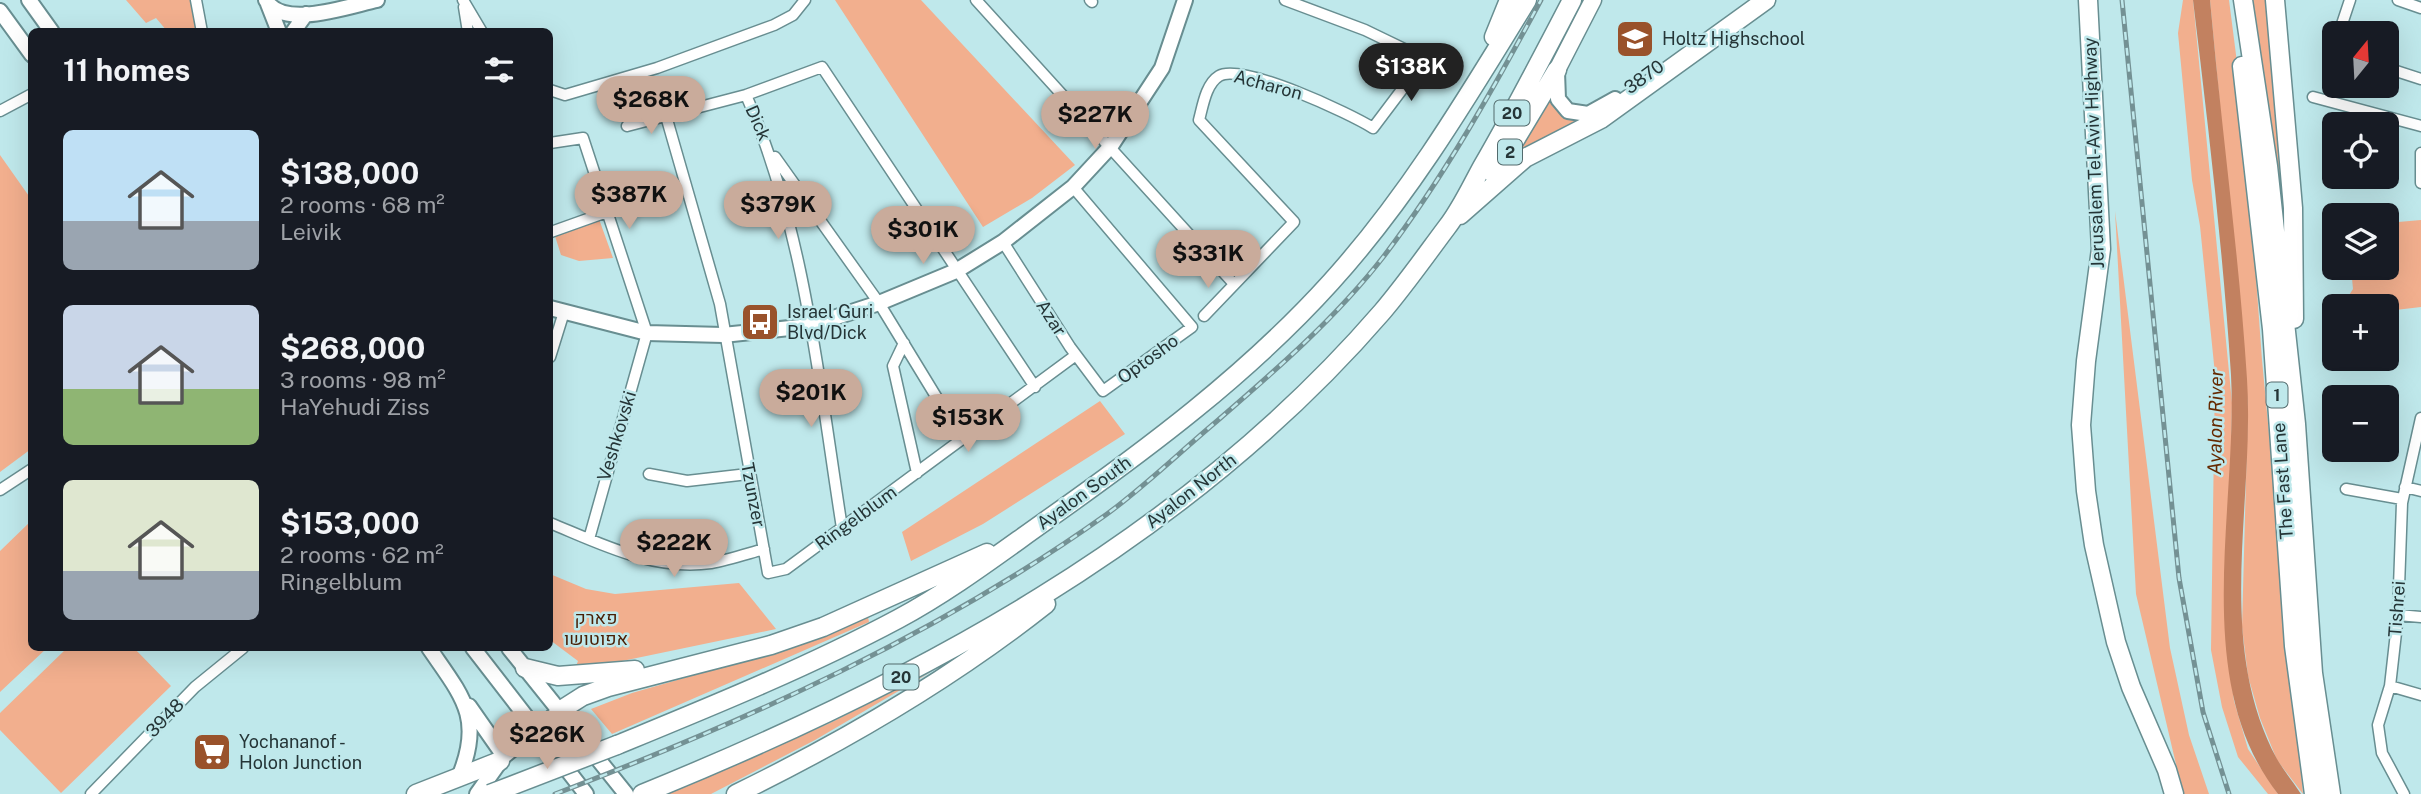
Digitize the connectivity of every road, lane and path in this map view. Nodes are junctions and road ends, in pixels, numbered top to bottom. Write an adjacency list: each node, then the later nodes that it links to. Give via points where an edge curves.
1 (29, 0): 26 (street)
2 (196, 0): 27 (street)
3 (377, 0): 24 (street)
4 (463, 0): 30 (street); 31 (street)
5 (805, 0): 38 (street, via 793,15 774,25 657,68 565,95)
6 (976, 0): 47 (street)
7 (1185, 0): 47 (street, via 1162,68)
8 (1285, 0): 59 (street, Acharon, via 1425,59 1373,128 1300,92 1240,74 1217,77 1205,95 1199,120 1294,222)
9 (1509, 0): 37 (highway)
10 (1527, 0): 37 (highway, Ayalon South)
11 (1572, 0): 55 (highway, Ayalon North / 20)
12 (1593, 0): 33 (main road)
13 (1752, 0): 33 (street, 3870, via 1588,114 1575,114 1561,105 1556,91)
14 (1766, 0): 55 (highway, via 1592,124 1525,158)
15 (2081, 0): 35 (highway)
16 (2088, 0): 35 (highway, Jerusalem Tel-Aviv Highway)
17 (2241, 0): 72 (highway, 1, via 2265,140); 107 (highway, The Fast Lane / 1, via 2241,61 2272,329 2294,646)
18 (2275, 0): 72 (highway, via 2293,208)
19 (2350, 0): 25 (street)
20 (2405, 1): 22 (street)
21 (267, 2): 24 (street, via 280,13); 28 (street)
22 (2421, 8)
23 (0, 11): 32 (street)
24 (306, 14): 29 (street)
25 (2343, 21)
26 (49, 28)
27 (201, 28)
28 (277, 28)
29 (296, 28)
30 (467, 28)
31 (480, 28)
32 (28, 50)
33 (1558, 70): 55 (highway, 2, via 1504,161 1478,197)
34 (2399, 72): 36 (street)
35 (2093, 78): 115 (highway, Jerusalem Tel-Aviv Highway, via 2101,249 2081,425 2086,491 2116,642)
36 (2421, 79)
37 (1475, 82): 87 (highway, Ayalon South, via 1402,195 1292,322 1200,406)
38 (553, 91)
39 (746, 95): 43 (street); 48 (street, Dick); 58 (street, via 822,67)
40 (28, 96): 42 (street)
41 (2313, 97): 45 (street)
42 (0, 111)
43 (666, 116): 44 (street); 65 (street, Tzunzer, via 720,304)
44 (627, 126)
45 (2421, 126)
46 (553, 143): 53 (street, via 583,138)
47 (1111, 146): 51 (street); 59 (street)
48 (770, 151): 52 (street, Dick); 54 (street, Dick)
49 (2420, 157): 50 (street)
50 (2421, 183)
51 (1073, 187): 57 (street); 70 (street, Optosho, via 1192,327)
52 (810, 208): 54 (street); 60 (street, Dick)
53 (607, 212): 56 (street); 64 (street)
54 (790, 220): 63 (street, Dick)
55 (1449, 224): 86 (highway, Ayalon North / 20, via 1383,310 1309,389 1234,457)
56 (553, 231)
57 (1003, 242): 58 (street); 68 (street, Azar)
58 (956, 271): 60 (street); 69 (street)
59 (1234, 284): 62 (street)
60 (879, 303): 63 (street); 67 (street, Dick)
61 (557, 310): 64 (street); 66 (street)
62 (1204, 316)
63 (809, 326): 65 (street); 85 (street, Dick)
64 (647, 333): 65 (street); 88 (street, Veshkovski)
65 (723, 335): 78 (street, Tzunzer)
66 (553, 337)
67 (904, 343): 74 (street, Dick); 76 (street, via 893,366)
68 (1076, 355): 69 (street, Ringelblum); 70 (street, Azar)
69 (1035, 387): 74 (street, Ringelblum)
70 (1103, 391)
71 (2421, 418): 73 (street, Tishrei)
72 (2296, 424): 107 (highway, 1)
73 (2420, 430): 79 (street, Tishrei)
74 (962, 439): 76 (street, Ringelblum)
75 (28, 472): 81 (street)
76 (917, 473): 85 (street, Ringelblum)
77 (649, 474): 78 (street, via 687,481)
78 (748, 474): 89 (street, Tzunzer)
79 (2405, 487): 82 (street); 83 (street, Tishrei)
80 (2346, 489): 83 (street)
81 (0, 490)
82 (2421, 491)
83 (2402, 499): 91 (street, Tishrei)
84 (553, 524): 88 (street)
85 (842, 527): 90 (street, Ringelblum, via 786,569)
86 (1134, 535): 106 (highway, Ayalon North / 20, via 932,661); 114 (highway, via 1019,626 931,687 802,762)
87 (1022, 537): 97 (highway, via 823,627); 111 (highway, Ayalon South, bridge, via 898,619 709,707)
88 (589, 539): 89 (street, via 644,559 677,564 711,563)
89 (764, 549): 90 (street, Tzunzer)
90 (768, 573)
91 (2398, 615): 92 (street); 99 (street, Tishrei)
92 (2421, 617)
93 (239, 651): 108 (street, 3948, via 195,687)
94 (431, 651): 101 (street)
95 (475, 651): 103 (street)
96 (511, 651): 98 (street)
97 (701, 662): 98 (highway, via 558,676); 102 (highway, via 608,687)
98 (525, 668): 102 (street)
99 (2390, 686): 100 (street); 116 (street, Tishrei, via 2378,725 2382,753)
100 (2421, 695)
101 (462, 697): 104 (street); 105 (street, via 472,736)
102 (561, 710): 103 (street); 113 (street)
103 (536, 727): 104 (street); 112 (street)
104 (502, 758): 105 (highway); 110 (street)
105 (459, 777): 109 (highway)
106 (648, 792)
107 (2322, 792)
108 (91, 794)
109 (416, 794)
110 (477, 794)
111 (490, 794)
112 (586, 794)
113 (626, 794)
114 (736, 794)
115 (2174, 794)
116 (2404, 794)

